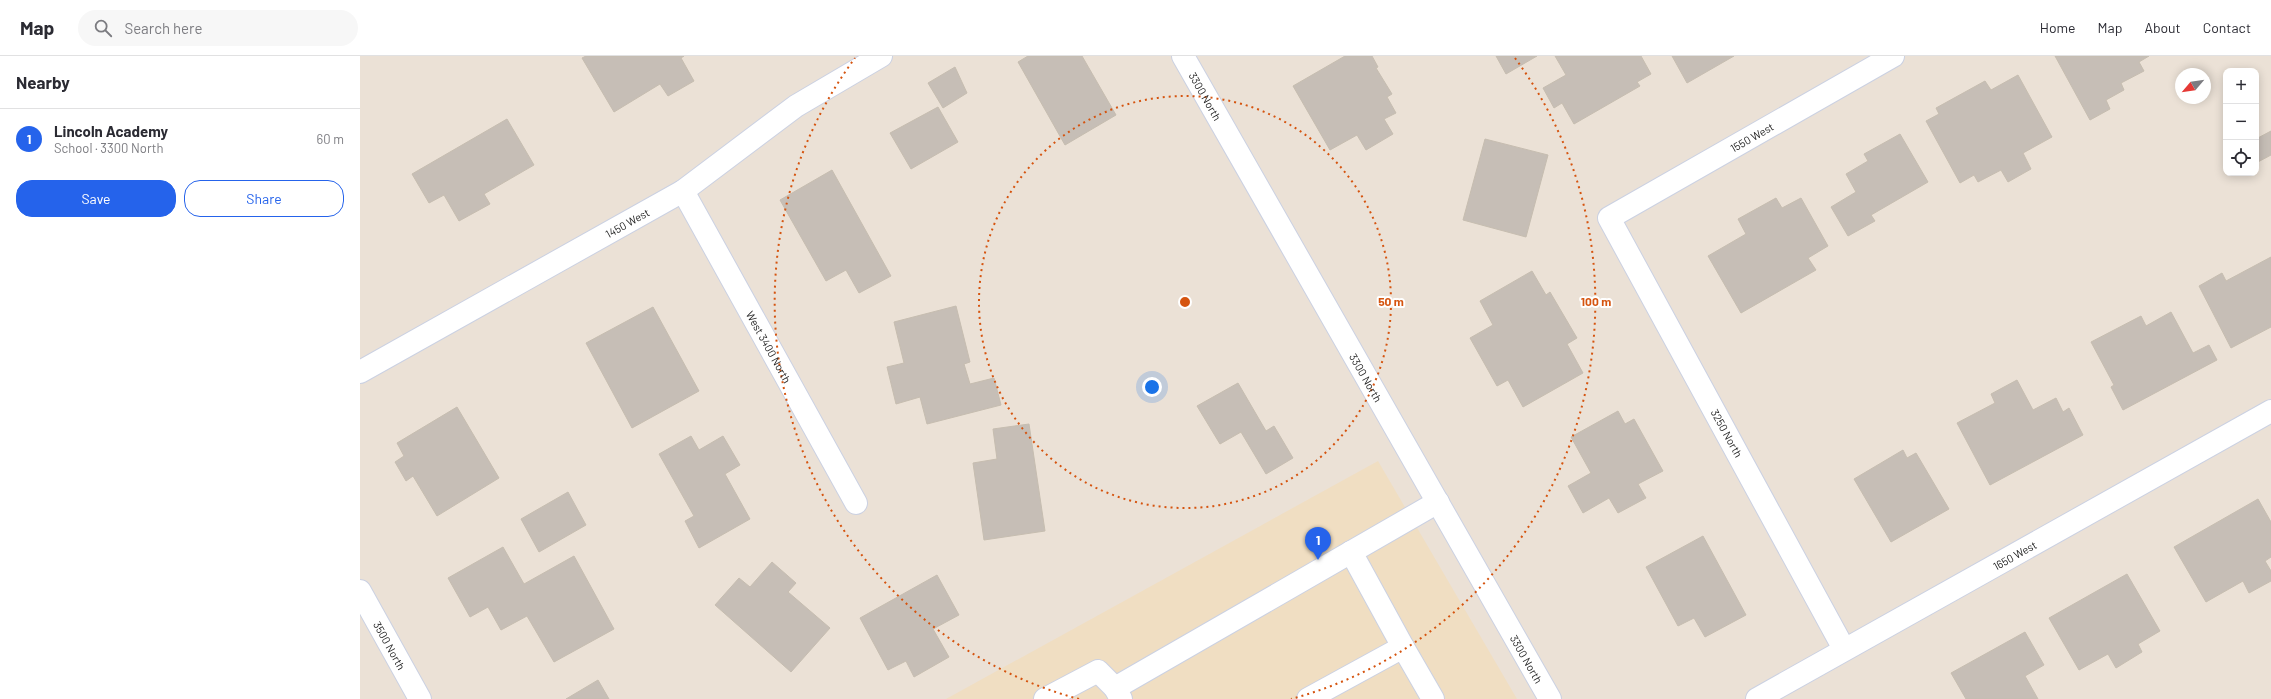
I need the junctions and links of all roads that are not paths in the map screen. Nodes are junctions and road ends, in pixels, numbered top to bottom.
1 (881, 56) edge
2 (1183, 56) edge
3 (1893, 56) edge
4 (683, 191) junction
5 (1609, 218) joint
6 (360, 372) edge
7 (2271, 411) edge
8 (1438, 502) junction
9 (856, 503) dead end
10 (1351, 552) junction
11 (360, 591) edge
12 (1403, 647) junction
13 (1844, 649) junction
14 (1118, 693) edge
15 (1333, 693) edge
16 (420, 699) edge
17 (1045, 699) edge
18 (1308, 699) edge
19 (1433, 699) edge
20 (1550, 699) edge
21 (1757, 699) edge

1 - 4 street, 1450 West
2 - 8 street, 3300 North
3 - 5 street, 1550 West
4 - 6 street, 1450 West
4 - 9 street, West 3400 North
5 - 13 street, 3250 North
7 - 13 street, 1650 West
8 - 10 street
8 - 20 street, 3300 North
10 - 12 street
10 - 14 street
11 - 16 street, 3500 North
12 - 15 street
12 - 19 street
13 - 21 street, 1650 West
14 - 17 street
15 - 18 street

